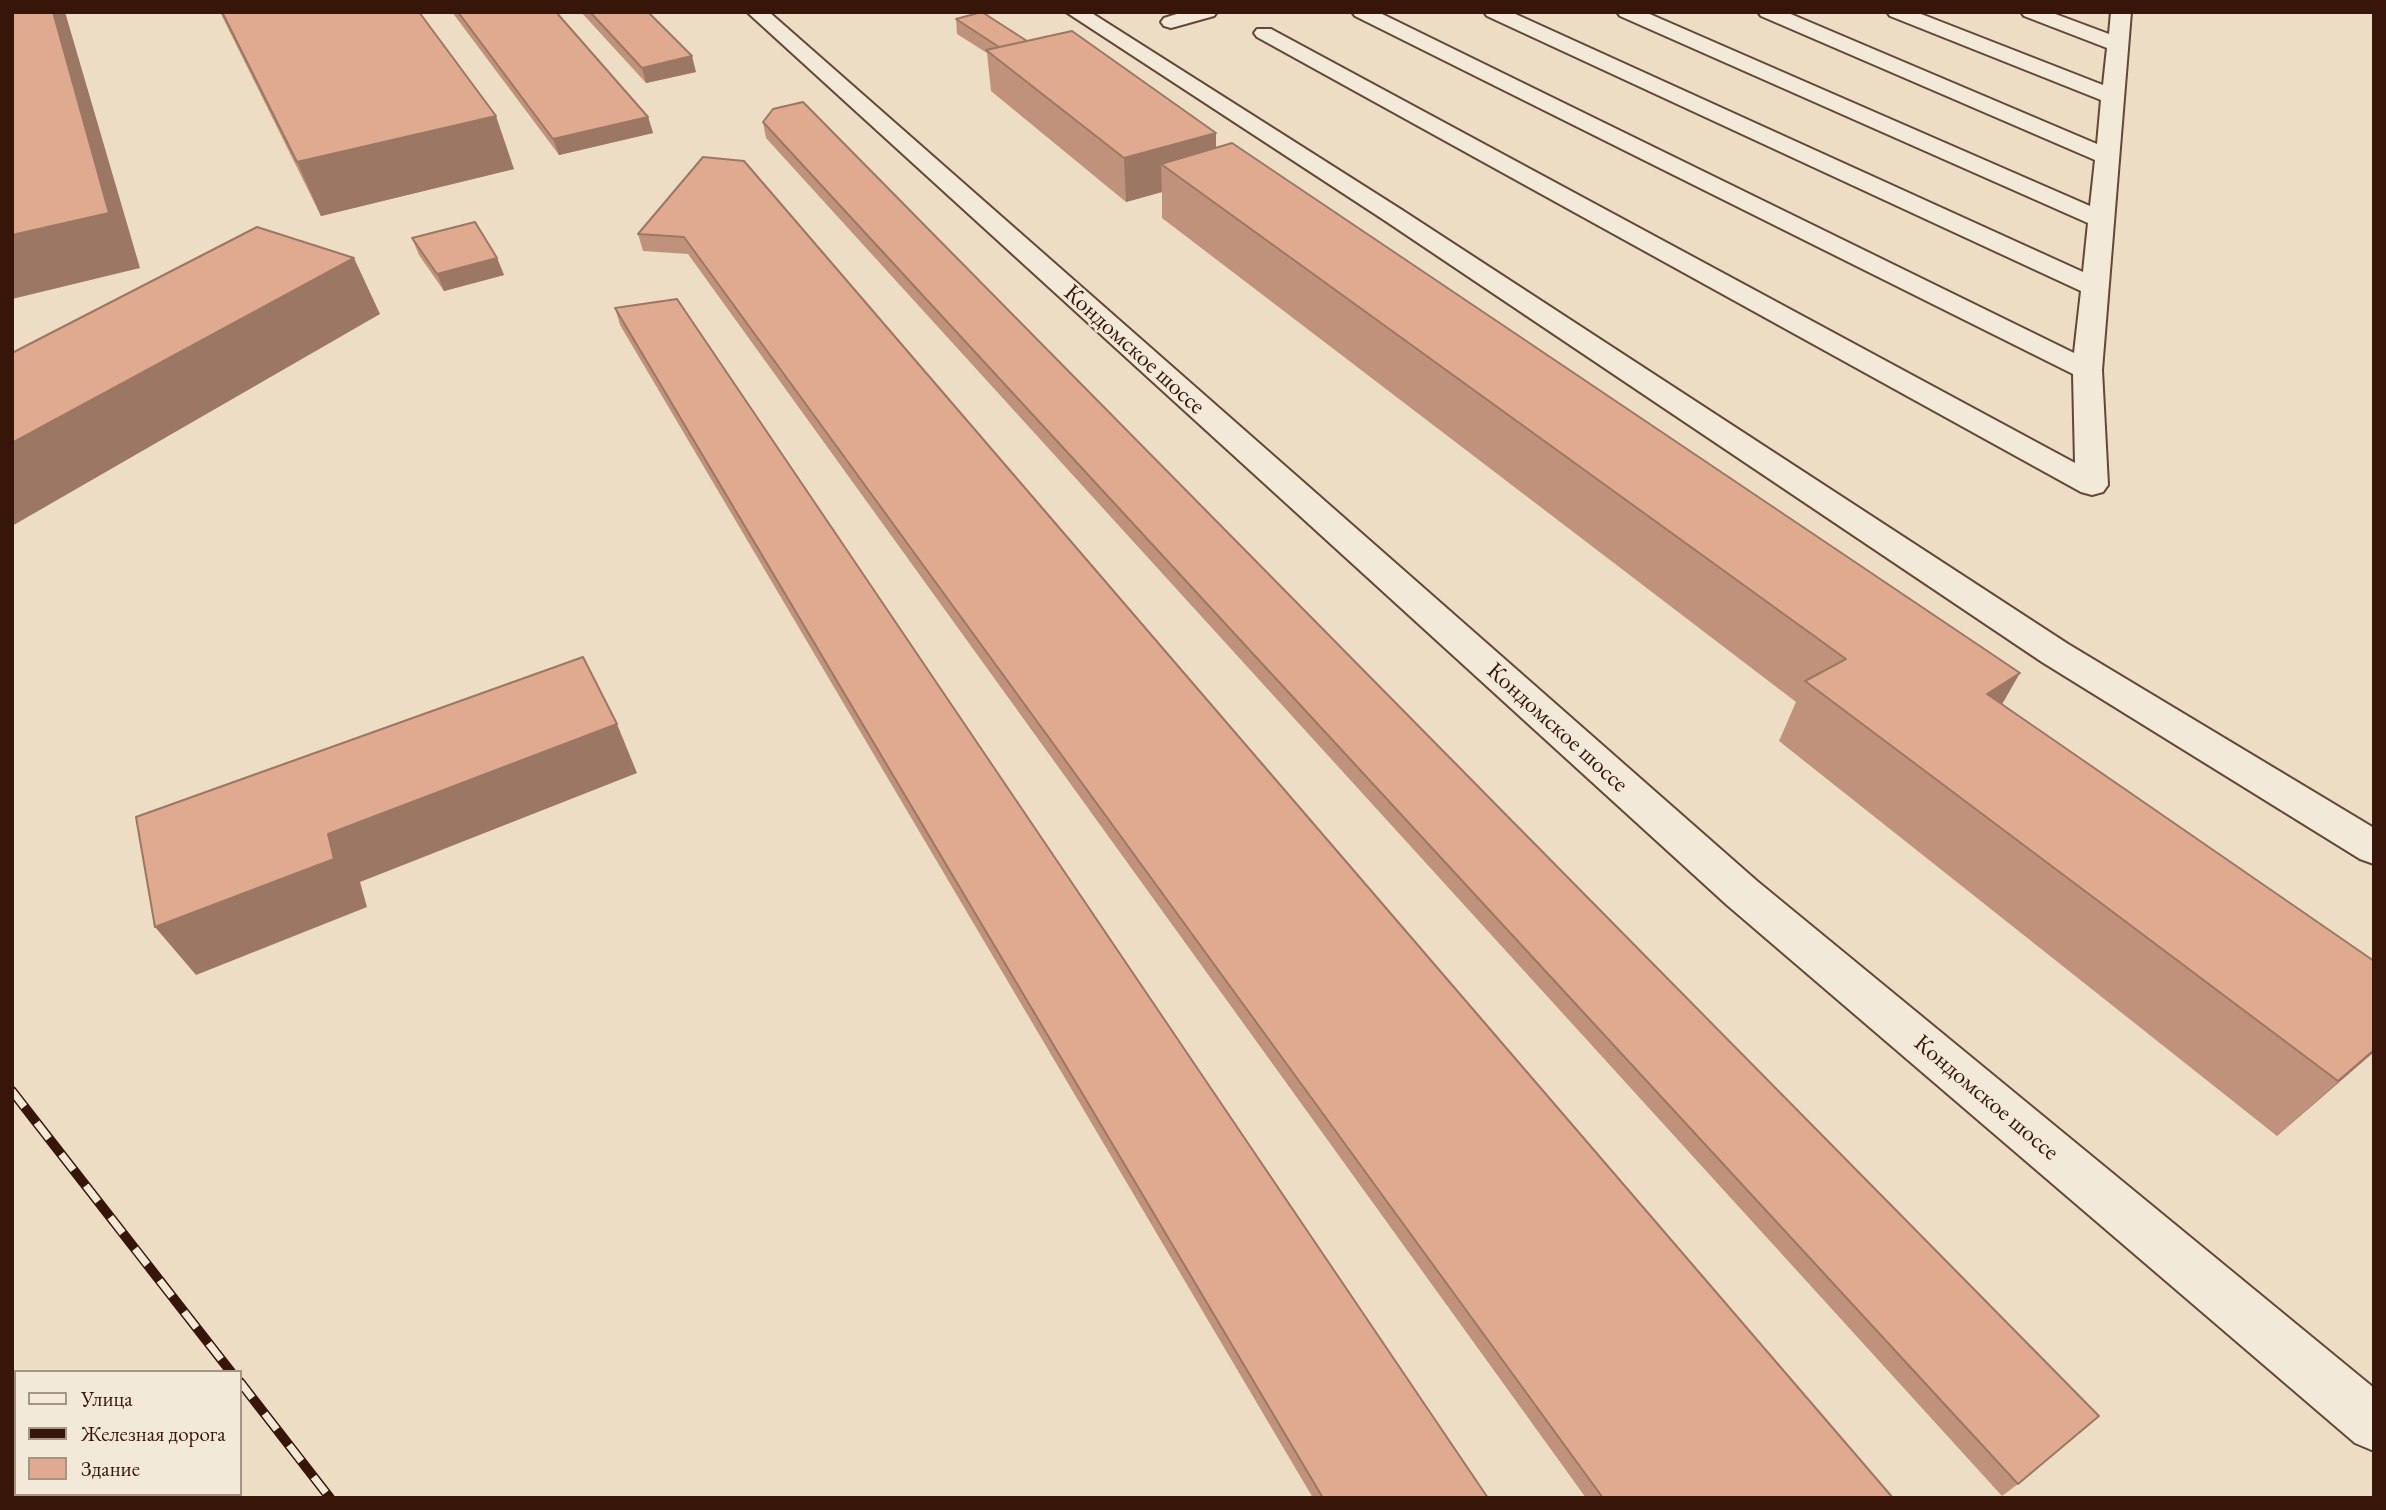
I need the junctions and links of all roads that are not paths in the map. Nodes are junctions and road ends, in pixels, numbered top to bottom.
1 (757, 12) edge
2 (1076, 12) edge
3 (1207, 12) edge
4 (1362, 12) edge
5 (1494, 12) edge
6 (1627, 12) edge
7 (1768, 12) edge
8 (1897, 12) edge
9 (2031, 12) edge
10 (2122, 12) edge
11 (1171, 22) dead end
12 (1264, 33) dead end
13 (2119, 45) junction
14 (2113, 97) junction
15 (2108, 157) junction
16 (2102, 220) junction
17 (2094, 287) junction
18 (2087, 370) junction
19 (2374, 848) edge
20 (2374, 1424) edge

1 - 20 street, Кондомское шоссе
2 - 19 street
3 - 11 street
4 - 18 street
5 - 17 street
6 - 16 street
7 - 15 street
8 - 14 street
9 - 13 street
10 - 13 street
12 - 18 street
13 - 14 street
14 - 15 street
15 - 16 street
16 - 17 street
17 - 18 street

